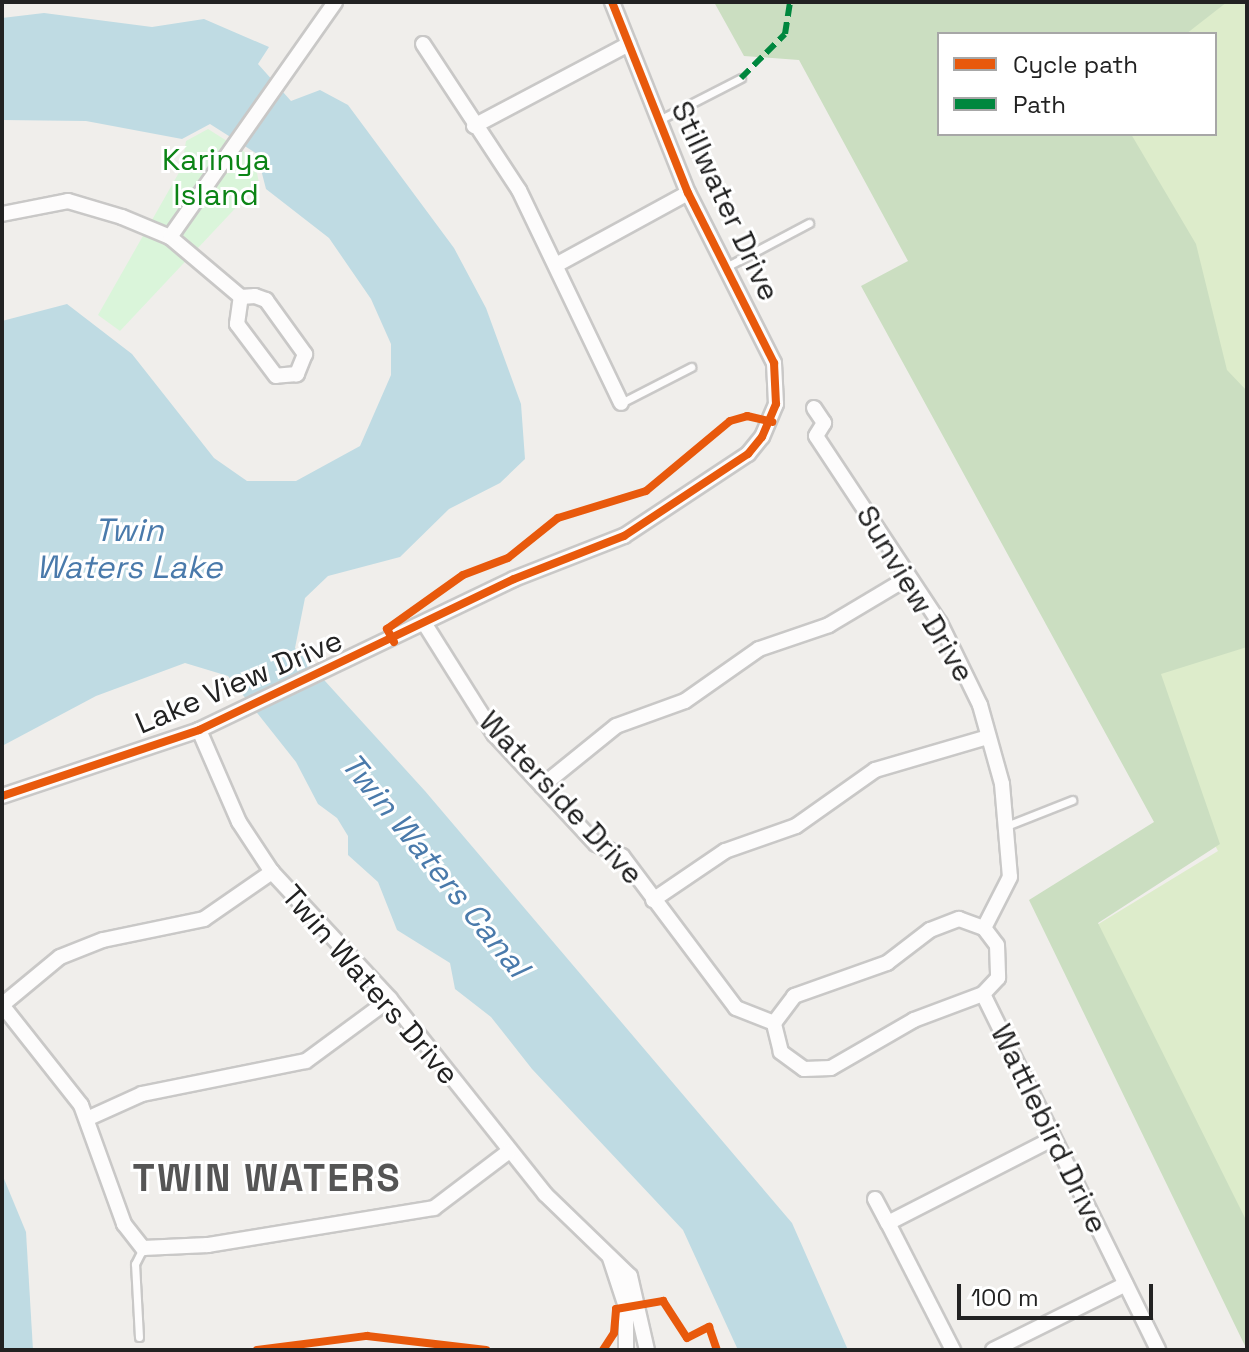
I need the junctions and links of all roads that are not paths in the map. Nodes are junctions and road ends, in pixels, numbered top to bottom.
1 (335, 2) edge
2 (612, 2) edge
3 (423, 44) dead end
4 (629, 44) junction
5 (741, 78) dead end
6 (659, 120) junction
7 (474, 126) junction
8 (688, 193) junction
9 (2, 214) edge
10 (809, 223) dead end
11 (170, 237) junction
12 (556, 265) junction
13 (726, 267) junction
14 (241, 297) junction
15 (691, 367) dead end
16 (621, 403) joint
17 (814, 408) dead end
18 (772, 422) joint
19 (906, 579) junction
20 (426, 626) junction
21 (199, 730) junction
22 (988, 737) junction
23 (542, 786) junction
24 (2, 796) edge
25 (1072, 800) dead end
26 (1009, 825) junction
27 (272, 872) junction
28 (653, 900) junction
29 (984, 928) junction
30 (983, 994) junction
31 (390, 999) junction
32 (2, 1005) edge
33 (774, 1023) junction
34 (89, 1118) junction
35 (1054, 1138) junction
36 (508, 1152) junction
37 (875, 1199) dead end
38 (888, 1223) junction
39 (143, 1248) junction
40 (607, 1251) junction
41 (1126, 1284) junction
42 (139, 1337) dead end
43 (626, 1350) edge
44 (647, 1350) edge
45 (953, 1350) edge
46 (993, 1350) edge
47 (1158, 1350) edge

1 - 11 street
2 - 4 street, Stillwater Drive
3 - 7 street
4 - 6 street, Stillwater Drive
4 - 7 street
5 - 6 lane
6 - 8 street, Stillwater Drive
7 - 12 street
8 - 12 street
8 - 13 street, Stillwater Drive
9 - 11 street
10 - 13 lane
11 - 14 street
12 - 16 street
13 - 18 street, Stillwater Drive
14 - 14 street
15 - 16 lane
17 - 19 street, Sunview Drive
18 - 20 street, Lake View Drive
19 - 22 street, Sunview Drive
19 - 23 street
20 - 21 street, Lake View Drive
20 - 23 street, Waterside Drive
21 - 24 street, Lake View Drive
21 - 27 street, Twin Waters Drive
22 - 26 street, Sunview Drive
22 - 28 street
23 - 28 street, Waterside Drive
25 - 26 lane
26 - 29 street, Sunview Drive
27 - 31 street, Twin Waters Drive
27 - 32 street
28 - 33 street, Waterside Drive
29 - 30 street
29 - 33 street
30 - 33 street
30 - 35 street, Wattlebird Drive
31 - 34 street
31 - 36 street, Twin Waters Drive
32 - 34 street
34 - 39 street
35 - 38 street
35 - 41 street, Wattlebird Drive
36 - 39 street
36 - 40 street, Twin Waters Drive
37 - 38 street
38 - 45 street
39 - 42 lane
40 - 43 street, Twin Waters Drive
40 - 44 street, Twin Waters Drive
41 - 46 street
41 - 47 street, Wattlebird Drive

